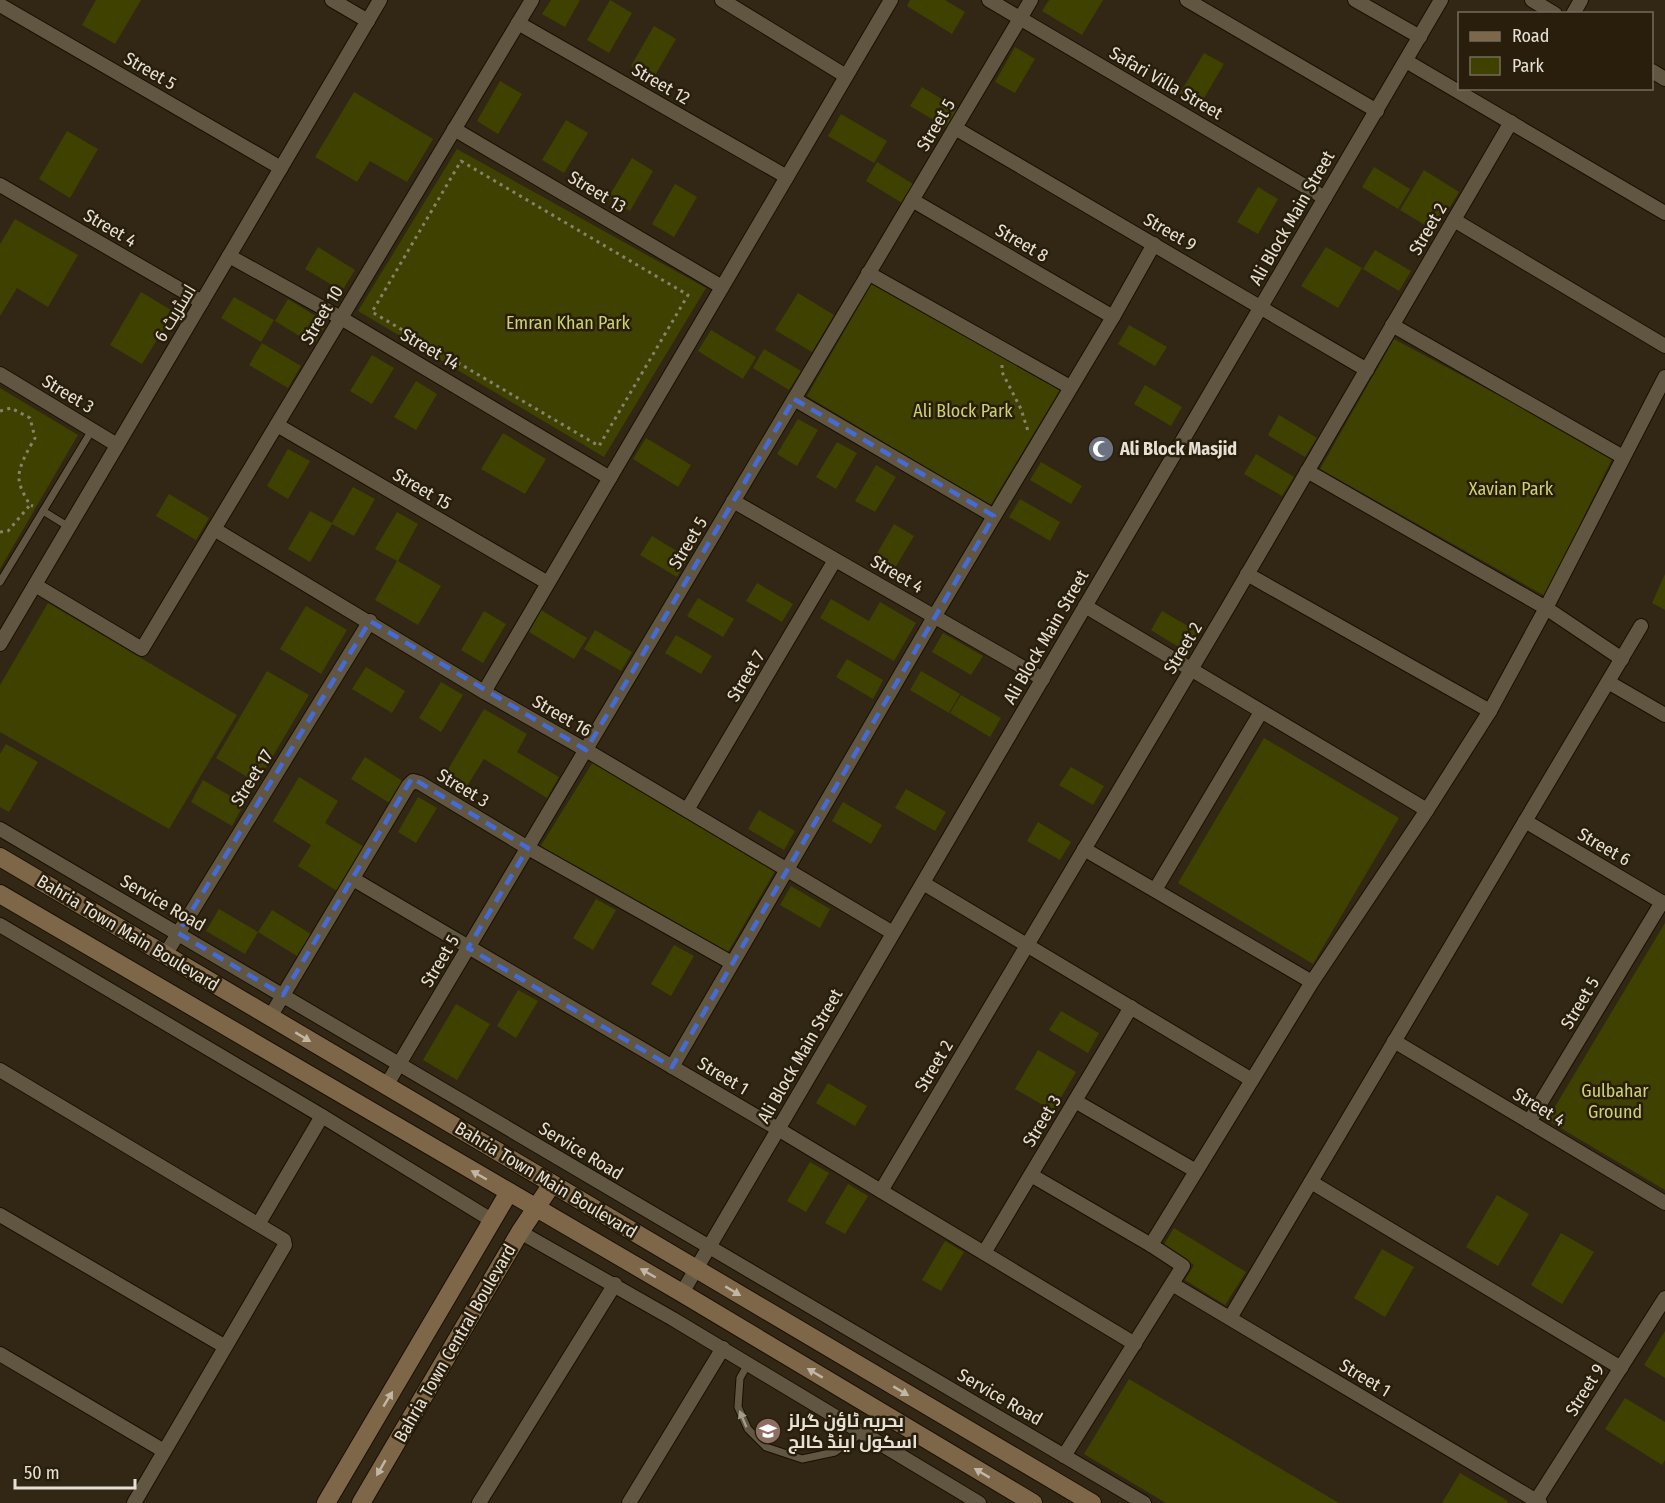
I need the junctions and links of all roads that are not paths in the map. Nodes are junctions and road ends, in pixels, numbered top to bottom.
1 (332, 0) edge
2 (381, 0) edge
3 (532, 0) edge
4 (722, 0) edge
5 (891, 0) edge
6 (989, 0) edge
7 (1031, 0) edge
8 (1187, 0) edge
9 (1355, 0) edge
10 (1442, 0) edge
11 (1532, 0) edge
12 (0, 5) edge
13 (1552, 12) edge
14 (1020, 18) junction
15 (368, 21) junction
16 (518, 23) junction
17 (1420, 37) junction
18 (1406, 61) junction
19 (846, 76) junction
20 (1377, 111) junction
21 (1511, 122) junction
22 (955, 128) junction
23 (454, 129) junction
24 (281, 168) junction
25 (787, 177) junction
26 (0, 185) edge
27 (1325, 198) junction
28 (912, 200) junction
29 (1665, 213) edge
30 (1454, 220) junction
31 (1154, 243) junction
32 (229, 256) junction
33 (868, 273) junction
34 (722, 287) junction
35 (202, 302) junction
36 (1261, 306) junction
37 (1113, 317) junction
38 (341, 318) junction
39 (1392, 325) junction
40 (1665, 346) edge
41 (1366, 370) junction
42 (0, 374) edge
43 (1665, 377) edge
44 (1070, 387) junction
45 (794, 399) junction
46 (277, 425) junction
47 (92, 430) junction
48 (117, 445) junction
49 (1623, 457) junction
50 (1307, 471) junction
51 (610, 478) junction
52 (733, 501) junction
53 (43, 511) junction
54 (994, 516) junction
55 (69, 527) junction
56 (214, 529) junction
57 (835, 560) junction
58 (1247, 574) junction
59 (0, 582) edge
60 (548, 583) junction
61 (35, 585) junction
62 (1085, 606) junction
63 (1546, 608) junction
64 (934, 617) junction
65 (6, 619) edge
66 (370, 621) junction
67 (1641, 626) dead end
68 (0, 644) edge
69 (1622, 659) junction
70 (1191, 670) junction
71 (1043, 679) junction
72 (1608, 682) junction
73 (484, 692) junction
74 (1490, 711) junction
75 (1261, 712) junction
76 (1665, 715) edge
77 (586, 750) junction
78 (687, 810) junction
79 (1427, 810) junction
80 (1525, 821) junction
81 (0, 829) edge
82 (528, 848) junction
83 (1084, 849) junction
84 (0, 857) edge
85 (787, 870) junction
86 (353, 879) junction
87 (923, 883) junction
88 (1155, 890) junction
89 (0, 894) edge
90 (1664, 903) edge
91 (0, 925) edge
92 (178, 933) junction
93 (893, 933) junction
94 (1027, 945) junction
95 (468, 948) junction
96 (165, 955) junction
97 (732, 963) junction
98 (1312, 982) junction
99 (283, 995) junction
100 (1131, 1007) junction
101 (270, 1017) junction
102 (1394, 1041) junction
103 (399, 1064) junction
104 (672, 1067) junction
105 (0, 1070) edge
106 (1252, 1080) junction
107 (386, 1086) junction
108 (1075, 1101) junction
109 (322, 1116) junction
110 (1529, 1122) junction
111 (778, 1129) junction
112 (1196, 1171) junction
113 (1030, 1175) junction
114 (1311, 1182) junction
115 (552, 1184) junction
116 (881, 1191) junction
117 (509, 1192) junction
118 (576, 1198) junction
119 (1665, 1203) edge
120 (536, 1208) junction
121 (0, 1215) edge
122 (493, 1221) junction
123 (259, 1223) junction
124 (520, 1232) junction
125 (1151, 1245) junction
126 (708, 1247) junction
127 (984, 1253) junction
128 (696, 1269) junction
129 (615, 1284) junction
130 (1172, 1284) junction
131 (682, 1293) junction
132 (447, 1298) junction
133 (1665, 1298) edge
134 (1230, 1318) junction
135 (1135, 1344) junction
136 (224, 1346) junction
137 (723, 1348) junction
138 (0, 1354) edge
139 (748, 1364) junction
140 (1621, 1368) junction
141 (862, 1432) junction
142 (164, 1451) junction
143 (1070, 1460) junction
144 (1062, 1485) junction
145 (1538, 1502) edge
146 (134, 1503) edge
147 (326, 1503) edge
148 (361, 1503) edge
149 (479, 1503) edge
150 (629, 1503) edge
151 (979, 1503) edge
152 (1033, 1503) edge
153 (1092, 1503) edge
154 (1144, 1503) edge

1 - 15 street
2 - 15 street, اسٹریٹ 6
3 - 16 street, Street 10
4 - 19 street
5 - 19 street
6 - 14 street, Safari Villa Street
7 - 14 street, Street 5
8 - 20 street
9 - 17 street
10 - 17 street, Ali Block Main Street
11 - 13 street
12 - 24 street, Street 5
14 - 22 street, Street 5
14 - 27 street, Safari Villa Street
15 - 24 street, اسٹریٹ 6
16 - 23 street, Street 10
16 - 25 street, Street 12
17 - 18 street, Ali Block Main Street
18 - 20 street, Ali Block Main Street
18 - 21 street
19 - 25 street
20 - 27 street, Ali Block Main Street
21 - 29 street
21 - 30 street, Street 2
22 - 28 street, Street 5
22 - 31 street, Street 9
23 - 34 street, Street 13
23 - 38 street, Street 10
24 - 32 street, اسٹریٹ 6
25 - 34 street
26 - 35 street, Street 4
27 - 36 street, Ali Block Main Street
28 - 33 street, Street 5
28 - 37 street, Street 8
30 - 39 street, Street 2
30 - 40 street
31 - 36 street, Street 9
31 - 37 street
32 - 35 street, اسٹریٹ 6
32 - 38 street, Street 14
33 - 44 street
33 - 45 street, Street 5
34 - 51 street
35 - 48 street, اسٹریٹ 6
36 - 41 street, Street 9
36 - 62 street, Ali Block Main Street
37 - 44 street
38 - 46 street, Street 10
38 - 51 street, Street 14
39 - 41 street, Street 2
39 - 49 street
41 - 50 street, Street 2
42 - 47 street, Street 3
43 - 49 street
44 - 54 street
45 - 52 street, Street 5
45 - 54 street
46 - 56 street, Street 10
46 - 60 street, Street 15
47 - 48 street, Street 3
47 - 53 lane
48 - 55 street, اسٹریٹ 6
49 - 63 street
50 - 58 street, Street 2
50 - 63 street
51 - 60 street
52 - 57 street, Street 4
52 - 77 street, Street 5
53 - 55 lane
53 - 59 lane
54 - 64 street
55 - 61 street, اسٹریٹ 6
56 - 61 street, Street 10
56 - 66 street, Street 16
57 - 64 street, Street 4
57 - 78 street, Street 7
58 - 70 street, Street 2
58 - 74 street
60 - 73 street
61 - 65 street, اسٹریٹ 6
62 - 70 street
62 - 71 street, Ali Block Main Street
63 - 69 street
63 - 74 street
64 - 71 street, Street 4
64 - 85 street
65 - 68 street, اسٹریٹ 6
66 - 73 street, Street 16
66 - 92 street, Street 17
67 - 69 street
69 - 72 street
70 - 75 street
70 - 83 street, Street 2
71 - 87 street, Ali Block Main Street
72 - 76 street
72 - 80 street
73 - 77 street, Street 16
74 - 79 street
75 - 79 street
75 - 88 street
77 - 78 street, Street 16
77 - 82 street, Street 5
78 - 85 street, Street 16
79 - 98 street
80 - 90 street, Street 6
80 - 102 street
81 - 92 street, Service Road
82 - 86 street, Street 3
82 - 95 street, Street 5
82 - 97 street, Street 3
83 - 88 street
83 - 94 street, Street 2
84 - 96 main road, Bahria Town Main Boulevard
85 - 93 street, Street 16
85 - 97 street
86 - 95 street, Street 1
86 - 99 street, Street 3
87 - 93 street, Ali Block Main Street
87 - 94 street
88 - 98 street
117 -> 89 main road, Bahria Town Main Boulevard
90 - 110 street, Street 5
91 - 109 street
92 - 96 street, Street 17
92 - 99 street, Service Road
93 - 111 street, Ali Block Main Street
94 - 100 street
94 - 116 street, Street 2
95 - 103 street, Street 5
95 - 104 street, Street 1
96 - 101 main road, Bahria Town Main Boulevard
97 - 104 street
98 - 106 street
99 - 101 street, Street 3
99 - 103 street, Service Road
100 - 106 street
100 - 108 street, Street 3
101 -> 107 main road, Bahria Town Main Boulevard
102 - 110 street, Street 4
102 - 114 street
103 - 107 street, Street 5
103 - 126 street, Service Road
104 - 111 street, Street 1
105 - 123 street
106 - 112 street
107 - 115 main road, Bahria Town Main Boulevard
108 - 112 street
108 - 113 street, Street 3
109 - 122 street
109 - 123 street
110 - 119 street, Street 4
111 - 116 street, Street 1
111 - 126 street, Ali Block Main Street
112 - 125 street
113 - 125 street
113 - 127 street, Street 3
114 - 134 street
114 - 140 street
115 - 118 main road, Bahria Town Main Boulevard
115 - 120 main road, Bahria Town Central Boulevard
116 - 127 street, Street 1
117 - 120 main road, Bahria Town Main Boulevard
117 - 122 main road, Bahria Town Central Boulevard
118 - 120 main road
118 - 128 main road, Bahria Town Main Boulevard
120 - 124 main road, Bahria Town Central Boulevard
131 -> 120 main road, Bahria Town Main Boulevard
120 - 132 main road
121 - 136 street
122 - 132 main road, Bahria Town Central Boulevard
123 - 136 street
124 - 129 street
124 -> 148 main road, Bahria Town Central Boulevard
125 - 130 street
126 - 128 street, Ali Block Main Street
126 - 143 street, Service Road
127 - 135 street, Street 1
128 - 131 street, Ali Block Main Street
128 -> 144 main road, Bahria Town Main Boulevard
129 - 137 street
129 - 149 street
130 - 134 street, Street 1
130 - 135 street
152 -> 131 main road, Bahria Town Main Boulevard
147 -> 132 main road, Bahria Town Central Boulevard
133 - 140 street, Street 9
134 - 145 street, Street 1
135 - 143 street
136 - 142 street
137 - 139 street
137 - 150 street
138 - 142 street
139 - 141 street
141 -> 139 lane
140 - 145 street, Street 9
141 - 151 street
142 - 146 street
143 - 144 street
143 - 154 street, Service Road
144 - 153 main road, Bahria Town Main Boulevard

